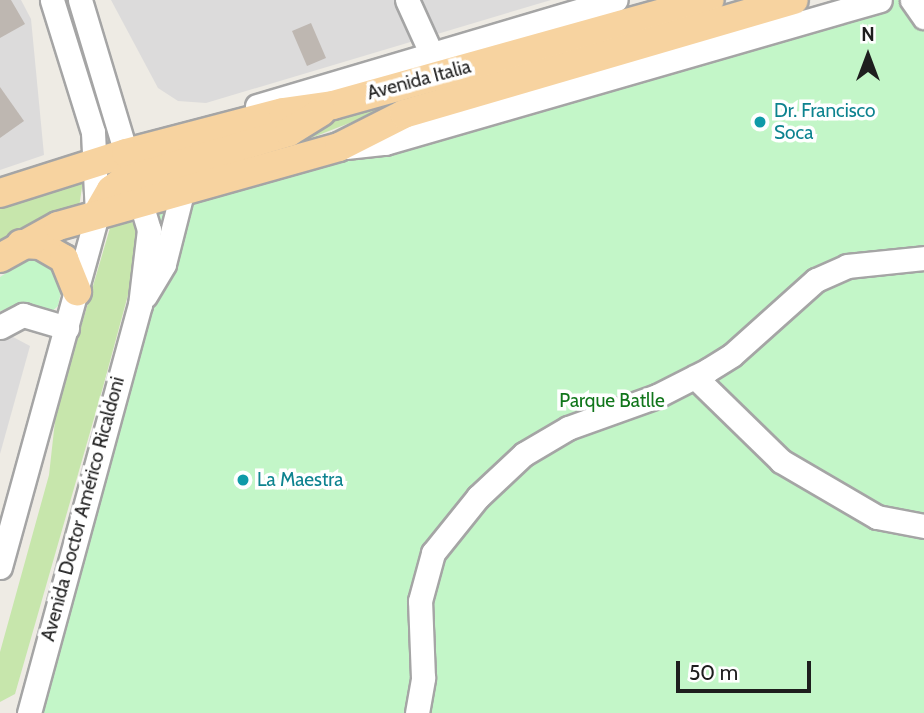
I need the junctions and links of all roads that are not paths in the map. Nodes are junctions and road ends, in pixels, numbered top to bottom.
1 (52, 0) edge
2 (80, 0) edge
3 (407, 0) edge
4 (616, 0) edge
5 (710, 0) edge
6 (794, 0) edge
7 (880, 0) edge
8 (912, 0) edge
9 (924, 17) edge
10 (430, 53) junction
11 (340, 147) junction
12 (97, 162) junction
13 (134, 178) junction
14 (0, 193) edge
15 (182, 193) junction
16 (97, 214) junction
17 (11, 251) edge
18 (924, 258) edge
19 (77, 292) junction
20 (140, 305) junction
21 (0, 327) edge
22 (67, 328) junction
23 (695, 377) junction
24 (924, 526) edge
25 (0, 567) edge
26 (28, 713) edge
27 (416, 713) edge

1 - 12 street
2 - 13 street, Avenida Doctor Américo Ricaldoni
3 - 10 street
4 - 10 street, Avenida Italia
5 - 13 main road, Avenida Italia
6 - 11 main road, Avenida Italia
7 - 11 street, Avenida Italia
8 - 9 street
10 - 13 street, Avenida Italia
11 - 15 main road, Avenida Italia
12 - 13 main road, Avenida Italia
12 - 14 main road, Avenida Italia
12 - 16 street
13 - 15 main road, Avenida Italia
13 - 16 main road
13 - 20 street, Avenida Doctor Américo Ricaldoni
15 - 20 street, Avenida Doctor Américo Ricaldoni
16 - 17 main road
16 - 19 street
17 - 19 main road
18 - 23 street
19 - 22 street
20 - 26 street, Avenida Doctor Américo Ricaldoni
21 - 22 street
22 - 25 street
23 - 24 street
23 - 27 street

